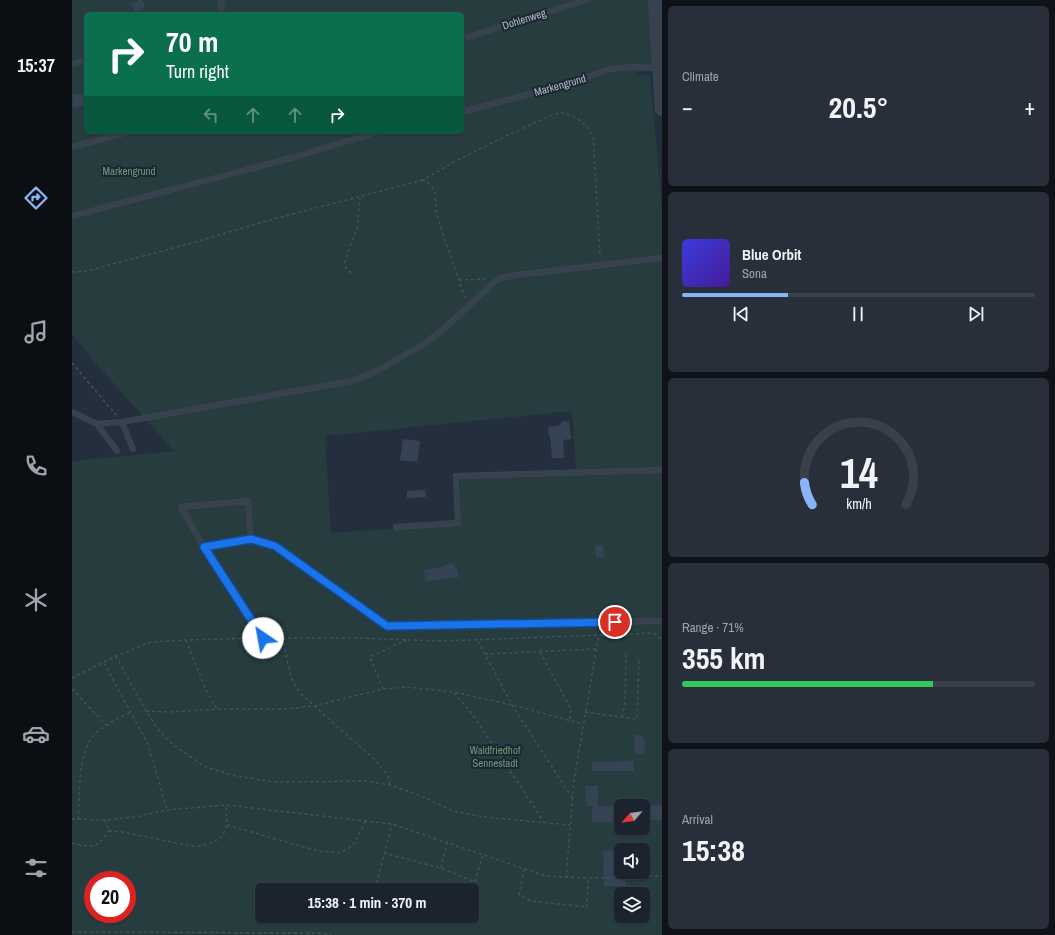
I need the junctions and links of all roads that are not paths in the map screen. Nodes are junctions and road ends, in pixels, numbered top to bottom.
1 (222, 0) edge
2 (586, 0) edge
3 (655, 0) edge
4 (222, 12) edge
5 (464, 38) edge
6 (84, 61) edge
7 (72, 64) edge
8 (660, 68) junction
9 (662, 109) edge
10 (464, 111) edge
11 (121, 134) edge
12 (371, 134) edge
13 (72, 148) edge
14 (72, 216) edge
15 (662, 258) edge
16 (72, 412) edge
17 (122, 422) junction
18 (97, 424) junction
19 (133, 449) dead end
20 (116, 451) dead end
21 (662, 470) edge
22 (396, 527) dead end
23 (251, 539) junction
24 (204, 547) junction
25 (662, 621) edge
26 (263, 638) road end

1 - 4 lane
2 - 5 lane, Dohlenweg
3 - 8 street
6 - 7 lane
8 - 9 street
8 - 10 lane, Markengrund
11 - 13 lane
12 - 14 lane
15 - 17 lane
16 - 18 lane
17 - 18 lane
17 - 19 lane
18 - 20 lane
21 - 22 lane
23 - 24 lane
23 - 24 lane
23 - 25 lane
24 - 26 lane

